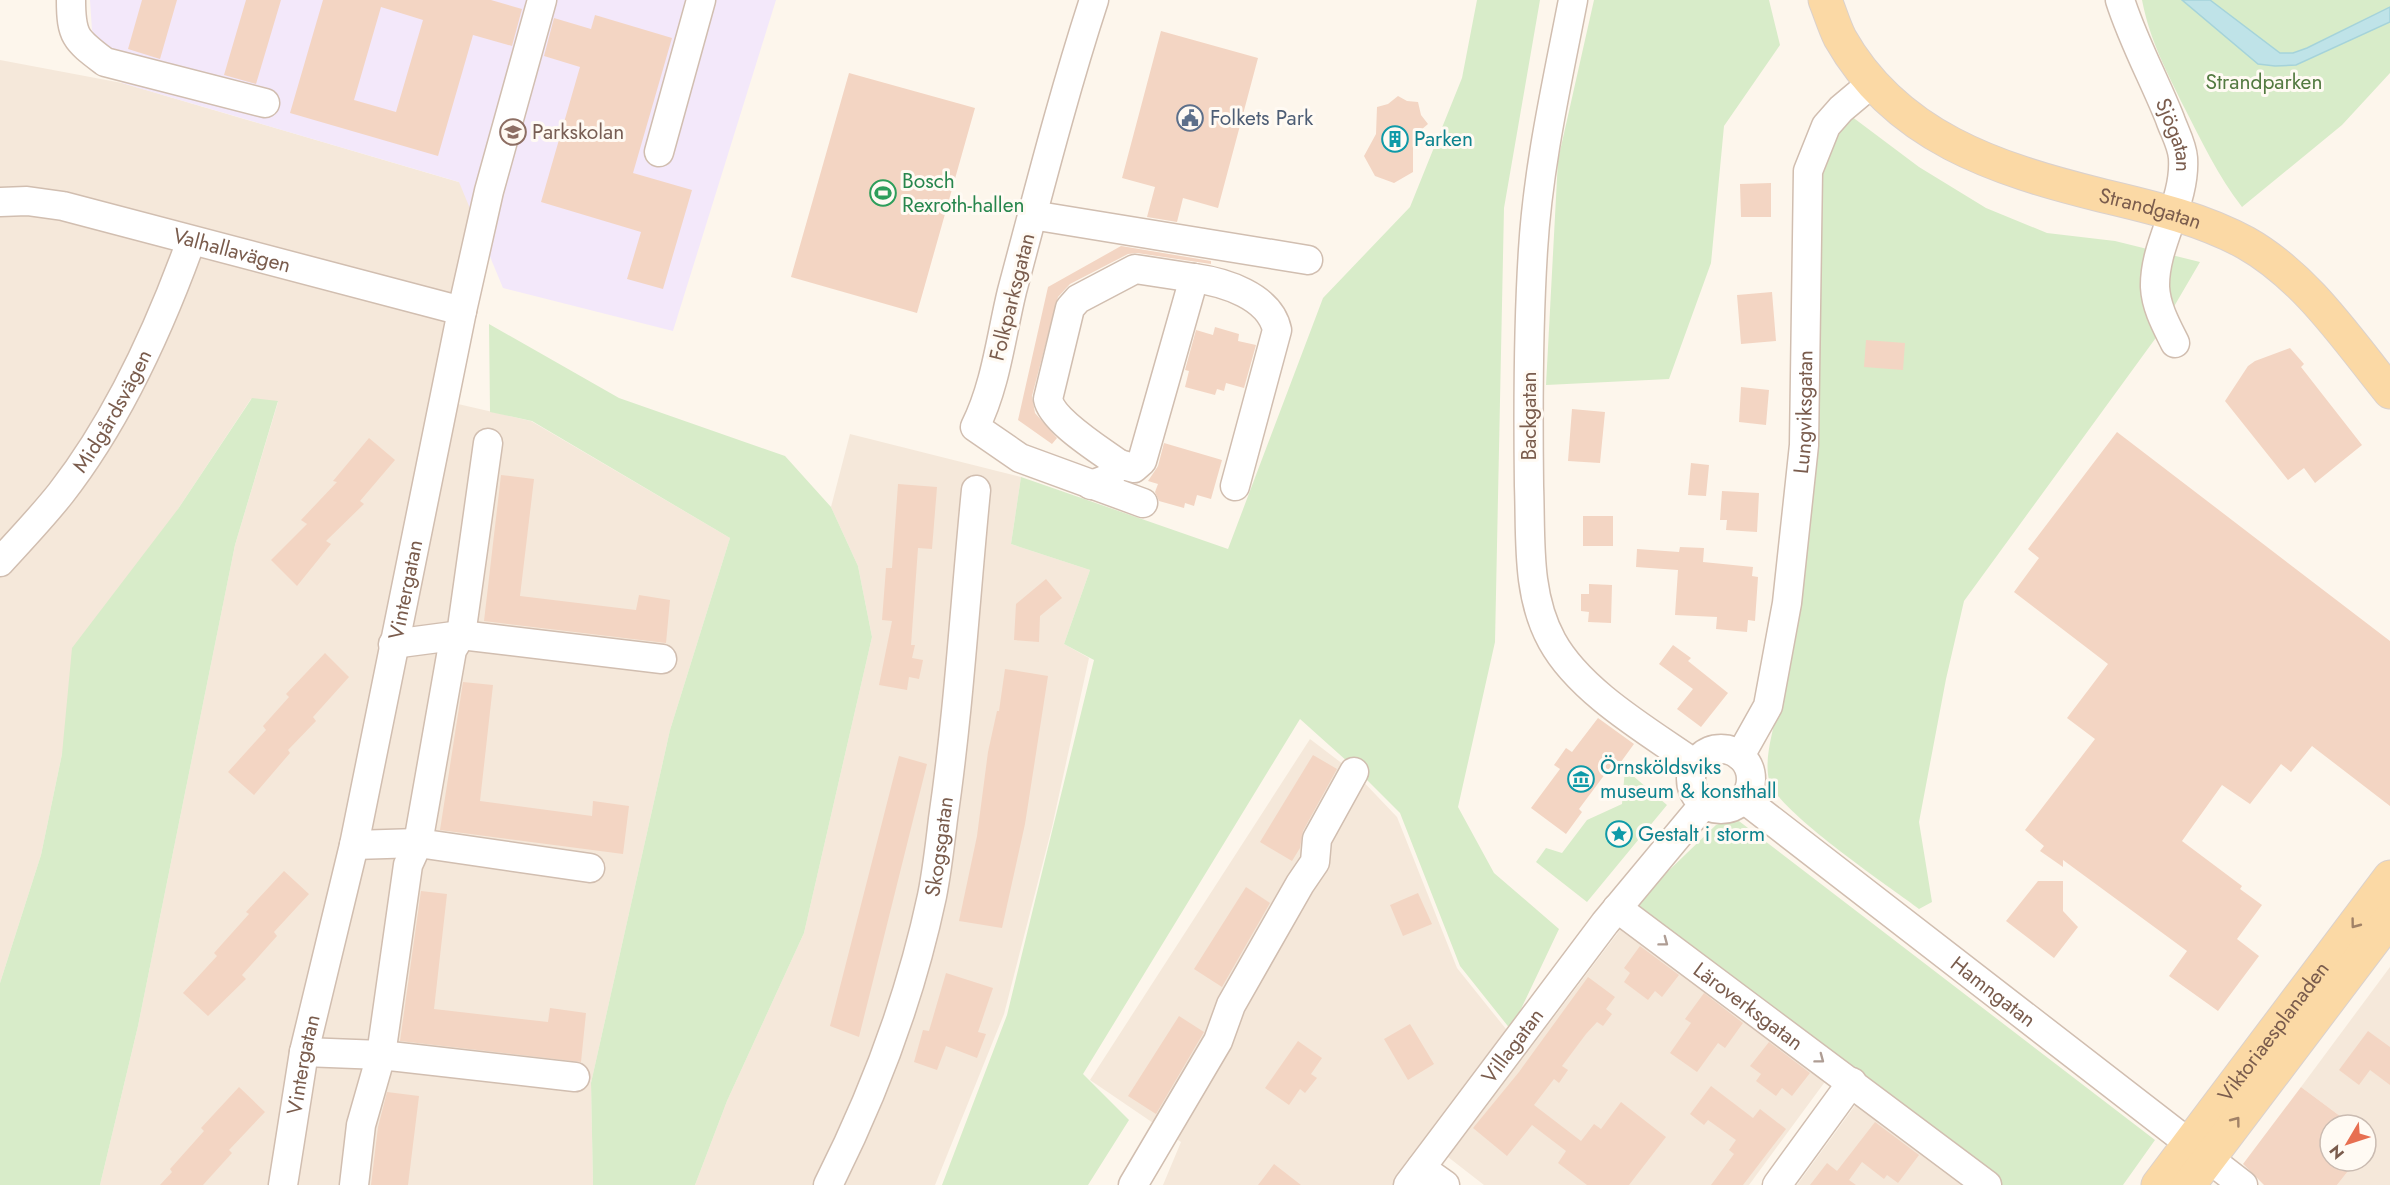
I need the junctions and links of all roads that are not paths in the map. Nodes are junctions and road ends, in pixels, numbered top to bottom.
1 (71, 0) edge
2 (542, 0) edge
3 (701, 0) edge
4 (1094, 0) edge
5 (1573, 0) edge
6 (1825, 0) edge
7 (2120, 0) edge
8 (1872, 83) junction
9 (264, 103) dead end
10 (659, 152) dead end
11 (0, 202) edge
12 (2175, 213) junction
13 (1032, 215) junction
14 (191, 242) junction
15 (1308, 260) dead end
16 (1194, 278) junction
17 (462, 311) junction
18 (2175, 343) dead end
19 (2390, 392) edge
20 (488, 443) dead end
21 (1119, 464) junction
22 (1091, 485) junction
23 (1235, 486) dead end
24 (976, 490) dead end
25 (1143, 503) dead end
26 (0, 562) edge
27 (460, 635) junction
28 (393, 644) junction
29 (662, 658) dead end
30 (1740, 756) junction
31 (1695, 764) junction
32 (1354, 772) dead end
33 (1744, 799) junction
34 (1704, 804) junction
35 (417, 843) junction
36 (354, 845) junction
37 (590, 868) dead end
38 (2388, 883) edge
39 (1617, 908) junction
40 (2390, 919) edge
41 (304, 1052) junction
42 (381, 1055) junction
43 (575, 1077) dead end
44 (1852, 1082) junction
45 (2199, 1149) junction
46 (1414, 1176) edge
47 (1135, 1183) edge
48 (283, 1185) edge
49 (354, 1185) edge
50 (828, 1185) edge
51 (1445, 1185) edge
52 (1777, 1185) edge
53 (1987, 1185) edge
54 (2158, 1185) edge
55 (2189, 1185) edge
56 (2243, 1185) edge

1 - 9 street
2 - 17 street, Vintergatan
3 - 10 street
4 - 13 street, Folkparksgatan
5 - 31 street, Backgatan
6 - 8 main road, Strandgatan
7 - 12 street, Sjögatan
8 - 12 main road, Strandgatan
8 - 30 street, Lungviksgatan
11 - 14 street, Valhallavägen
12 - 18 street, Sjögatan
12 - 19 main road, Strandgatan
13 - 15 street
13 - 22 street, Folkparksgatan
14 - 17 street, Valhallavägen
14 - 26 street, Midgårdsvägen
16 - 21 street
16 - 21 street
16 - 23 street
17 - 28 street, Vintergatan
20 - 27 street
21 - 22 street
22 - 25 street
24 - 50 street, Skogsgatan
27 - 28 street
27 - 29 street
27 - 35 street
28 - 36 street, Vintergatan
30 - 31 street
30 - 33 street
31 - 34 street
32 - 47 street
33 - 34 street
33 - 45 street, Hamngatan
34 - 39 street
35 - 36 street
35 - 37 street
35 - 42 street
36 - 41 street, Vintergatan
38 -> 45 main road, Viktoriaesplanaden
39 -> 44 street, Läroverksgatan
39 - 46 street, Villagatan
45 -> 40 main road, Viktoriaesplanaden
41 - 42 street
41 - 48 street, Vintergatan
42 - 43 street
42 - 49 street
44 - 52 street
44 - 53 street, Läroverksgatan
45 - 54 main road, Viktoriaesplanaden
45 - 55 main road, Viktoriaesplanaden
45 - 56 street, Hamngatan
46 - 51 street

